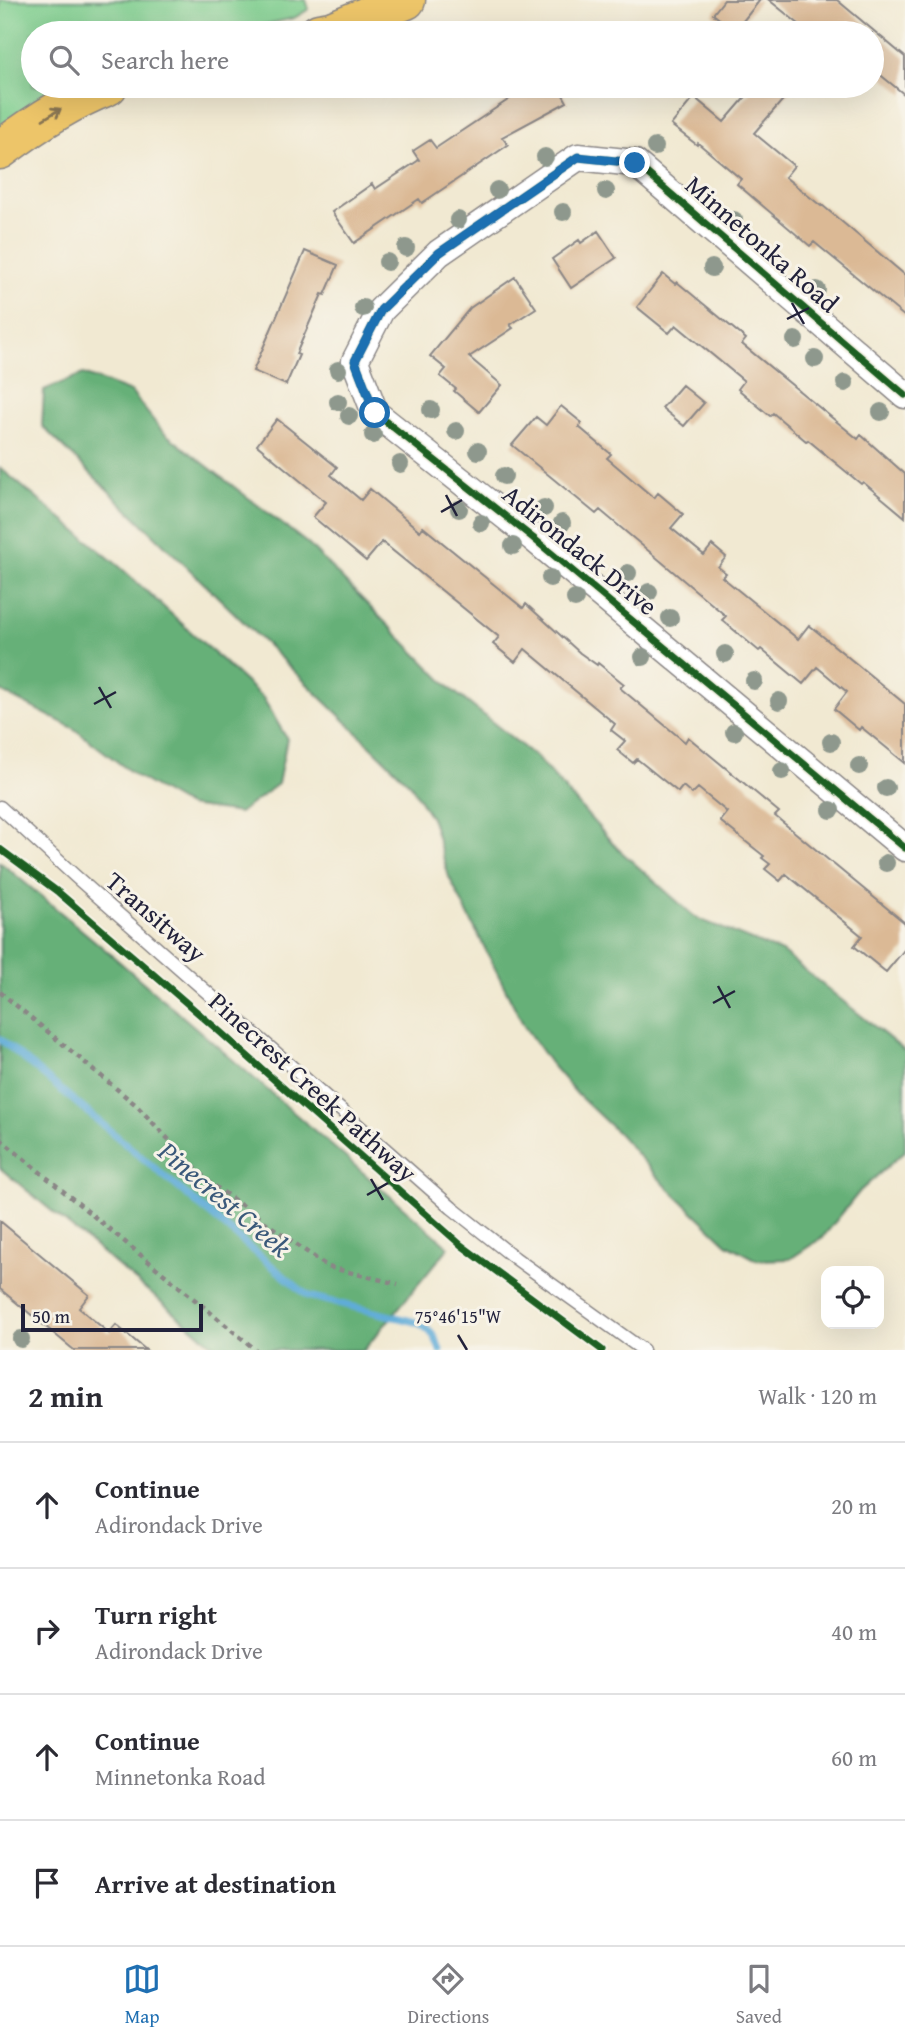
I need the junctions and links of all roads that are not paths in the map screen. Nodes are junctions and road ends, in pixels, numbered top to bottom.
1 (406, 0) edge
2 (354, 21) edge
3 (79, 98) edge
4 (0, 150) edge
5 (439, 253) joint
6 (905, 395) edge
7 (0, 807) edge
8 (905, 848) edge
9 (643, 1350) edge

1 - 2 highway
4 -> 3 highway
5 - 6 street, Minnetonka Road
5 - 8 street, Adirondack Drive
7 - 9 lane, Transitway

